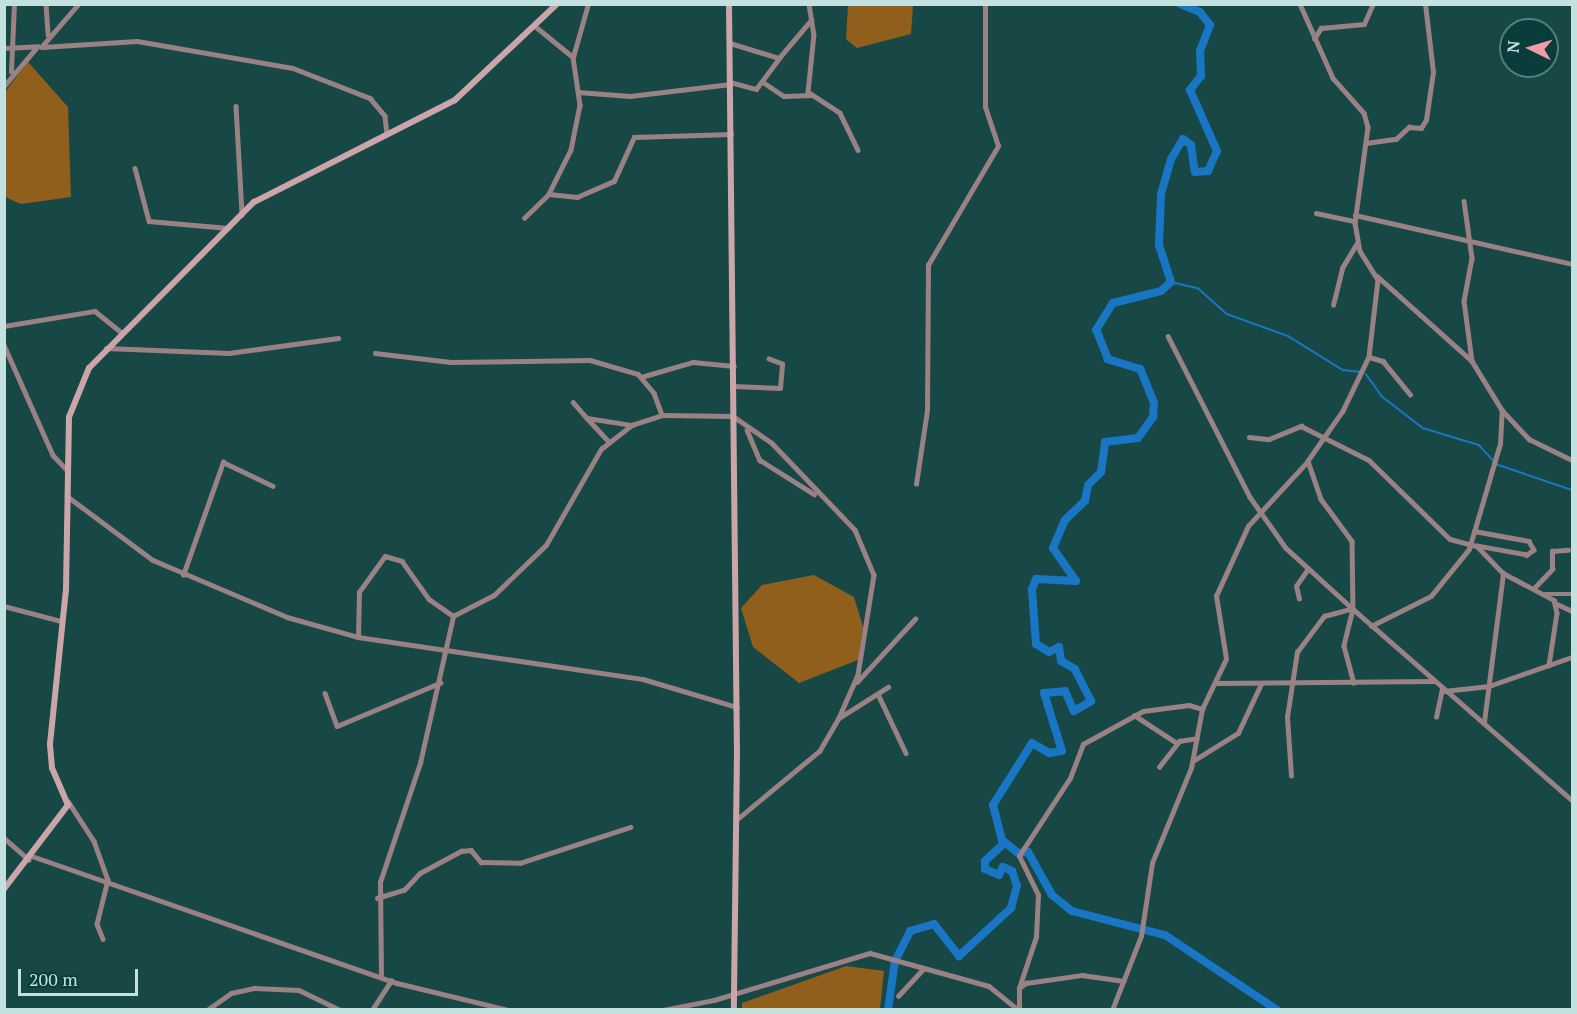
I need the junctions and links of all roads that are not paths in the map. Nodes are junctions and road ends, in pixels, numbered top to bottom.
1 (46, 4) edge
2 (80, 4) edge
3 (557, 4) edge
4 (588, 4) edge
5 (729, 4) edge
6 (809, 4) edge
7 (985, 4) edge
8 (1051, 4) edge
9 (1074, 4) edge
10 (1300, 4) edge
11 (1373, 4) edge
12 (1425, 4) edge
13 (14, 5) edge
14 (4, 8) edge
15 (811, 20) junction
16 (535, 26) junction
17 (48, 35) junction
18 (1314, 39) junction
19 (730, 43) junction
20 (39, 46) junction
21 (13, 47) junction
22 (4, 48) edge
23 (573, 57) junction
24 (779, 58) junction
25 (11, 72) junction
26 (763, 82) junction
27 (730, 83) junction
28 (4, 86) edge
29 (578, 92) junction
30 (812, 95) junction
31 (236, 106) dead end
32 (731, 134) junction
33 (386, 136) junction
34 (1366, 143) junction
35 (858, 150) dead end
36 (135, 168) dead end
37 (549, 194) junction
38 (1464, 201) dead end
39 (1316, 213) dead end
40 (242, 214) junction
41 (524, 218) dead end
42 (1356, 218) junction
43 (228, 228) junction
44 (1469, 239) junction
45 (1357, 243) junction
46 (1572, 264) edge
47 (1376, 273) junction
48 (1333, 305) dead end
49 (4, 326) edge
50 (122, 333) junction
51 (1168, 336) dead end
52 (338, 338) dead end
53 (4, 345) edge
54 (106, 348) junction
55 (375, 353) dead end
56 (1369, 357) junction
57 (769, 359) dead end
58 (1472, 361) junction
59 (734, 366) junction
60 (641, 377) junction
61 (733, 386) junction
62 (1410, 394) dead end
63 (573, 402) dead end
64 (1502, 410) junction
65 (662, 415) junction
66 (733, 416) junction
67 (587, 418) junction
68 (632, 426) junction
69 (745, 428) junction
70 (1323, 435) junction
71 (1249, 437) dead end
72 (609, 442) junction
73 (1572, 460) edge
74 (1308, 461) junction
75 (67, 470) junction
76 (916, 484) dead end
77 (273, 486) dead end
78 (817, 495) junction
79 (67, 496) junction
80 (1260, 512) junction
81 (1474, 531) junction
82 (1471, 544) junction
83 (1477, 546) junction
84 (1568, 550) dead end
85 (1308, 569) junction
86 (1503, 573) junction
87 (183, 574) junction
88 (1533, 589) junction
89 (1542, 594) junction
90 (1572, 594) edge
91 (1299, 599) dead end
92 (1555, 603) junction
93 (4, 606) edge
94 (1353, 609) junction
95 (1572, 611) edge
96 (453, 616) junction
97 (915, 619) dead end
98 (61, 621) junction
99 (1371, 626) junction
100 (358, 637) junction
101 (447, 648) junction
102 (1572, 657) edge
103 (1549, 665) junction
104 (1434, 681) junction
105 (440, 683) junction
106 (1217, 683) junction
107 (1354, 683) junction
108 (855, 684) junction
109 (1261, 684) junction
110 (1289, 684) junction
111 (1489, 686) junction
112 (888, 687) dead end
113 (1443, 690) junction
114 (325, 693) dead end
115 (879, 696) junction
116 (736, 707) junction
117 (1202, 709) junction
118 (1134, 715) junction
119 (1436, 717) dead end
120 (838, 718) junction
121 (1484, 722) junction
122 (1197, 738) junction
123 (1177, 743) junction
124 (906, 753) dead end
125 (1193, 761) junction
126 (1159, 767) dead end
127 (1291, 776) dead end
128 (1572, 800) edge
129 (68, 801) junction
130 (737, 820) junction
131 (630, 827) dead end
132 (4, 838) edge
133 (31, 858) junction
134 (107, 884) junction
135 (4, 889) edge
136 (377, 898) junction
137 (103, 939) dead end
138 (922, 969) junction
139 (381, 978) junction
140 (391, 981) junction
141 (1124, 981) junction
142 (1019, 988) junction
143 (734, 994) junction
144 (898, 996) dead end
145 (207, 1010) edge
146 (340, 1010) edge
147 (372, 1010) edge
148 (509, 1010) edge
149 (663, 1010) edge
150 (734, 1010) edge
151 (1019, 1010) edge
152 (1112, 1010) edge

1 - 17 street
2 - 17 street
3 - 16 street
4 - 23 street
5 - 19 street
6 - 15 street
7 - 76 street
8 - 9 street
10 - 18 street
11 - 18 street
12 - 34 street
13 - 14 street
13 - 21 street
15 - 24 street
15 - 30 street
16 - 23 street
16 - 33 street
17 - 20 street
18 - 34 street
19 - 24 street
19 - 27 street
20 - 21 street
20 - 25 street
20 - 33 street
21 - 22 street
21 - 25 street
23 - 29 street
24 - 26 street
25 - 28 street
26 - 27 street
26 - 30 street
27 - 29 street
27 - 32 street
29 - 37 street
30 - 35 street
31 - 40 street
32 - 37 street
32 - 59 street
33 - 40 street
34 - 42 street
36 - 43 street
37 - 41 street
38 - 44 street
39 - 42 street
40 - 43 street
42 - 44 street
42 - 45 street
43 - 50 street
44 - 46 street
44 - 58 street
45 - 47 street
45 - 48 street
47 - 56 street
47 - 58 street
49 - 50 street
50 - 54 street
51 - 80 street
52 - 54 street
53 - 75 street
54 - 75 street
55 - 60 street
56 - 62 street
56 - 70 street
57 - 61 street
58 - 64 street
59 - 60 street
59 - 61 street
60 - 65 street
61 - 66 street
63 - 67 street
64 - 73 street
64 - 81 street
65 - 66 street
65 - 68 street
66 - 69 street
66 - 116 street
67 - 68 street
67 - 72 street
68 - 72 street
69 - 78 street
69 - 78 street
70 - 71 street
70 - 74 street
70 - 82 street
72 - 96 street
74 - 80 street
74 - 94 street
75 - 79 street
77 - 87 street
78 - 108 street
79 - 87 street
79 - 98 street
80 - 85 street
80 - 106 street
81 - 82 street
81 - 83 street
82 - 83 street
82 - 99 street
83 - 86 street
84 - 88 street
85 - 91 street
85 - 94 street
86 - 88 street
86 - 111 street
87 - 100 street
88 - 89 street
89 - 90 street
89 - 92 street
92 - 95 street
92 - 103 street
93 - 98 street
94 - 99 street
94 - 107 street
94 - 110 street
96 - 100 street
96 - 101 street
97 - 108 street
98 - 129 street
99 - 104 street
100 - 101 street
101 - 105 street
101 - 116 street
102 - 103 street
103 - 111 street
104 - 107 street
104 - 113 street
105 - 114 street
105 - 136 street
106 - 109 street
106 - 117 street
107 - 110 street
108 - 120 street
109 - 110 street
109 - 125 street
110 - 127 street
111 - 113 street
111 - 121 street
112 - 115 street
113 - 119 street
113 - 121 street
115 - 120 street
115 - 124 street
116 - 130 street
117 - 118 street
117 - 122 street
118 - 123 street
118 - 142 street
120 - 130 street
121 - 128 street
122 - 123 street
122 - 125 street
123 - 126 street
125 - 141 street
129 - 133 street
129 - 134 street
130 - 143 street
131 - 136 street
132 - 133 street
133 - 134 street
133 - 135 street
134 - 137 street
134 - 139 street
136 - 139 street
138 - 143 street
138 - 144 street
138 - 151 street
139 - 140 street
140 - 147 street
140 - 148 street
141 - 142 street
141 - 152 street
142 - 151 street
143 - 149 street
143 - 150 street
145 - 146 street

